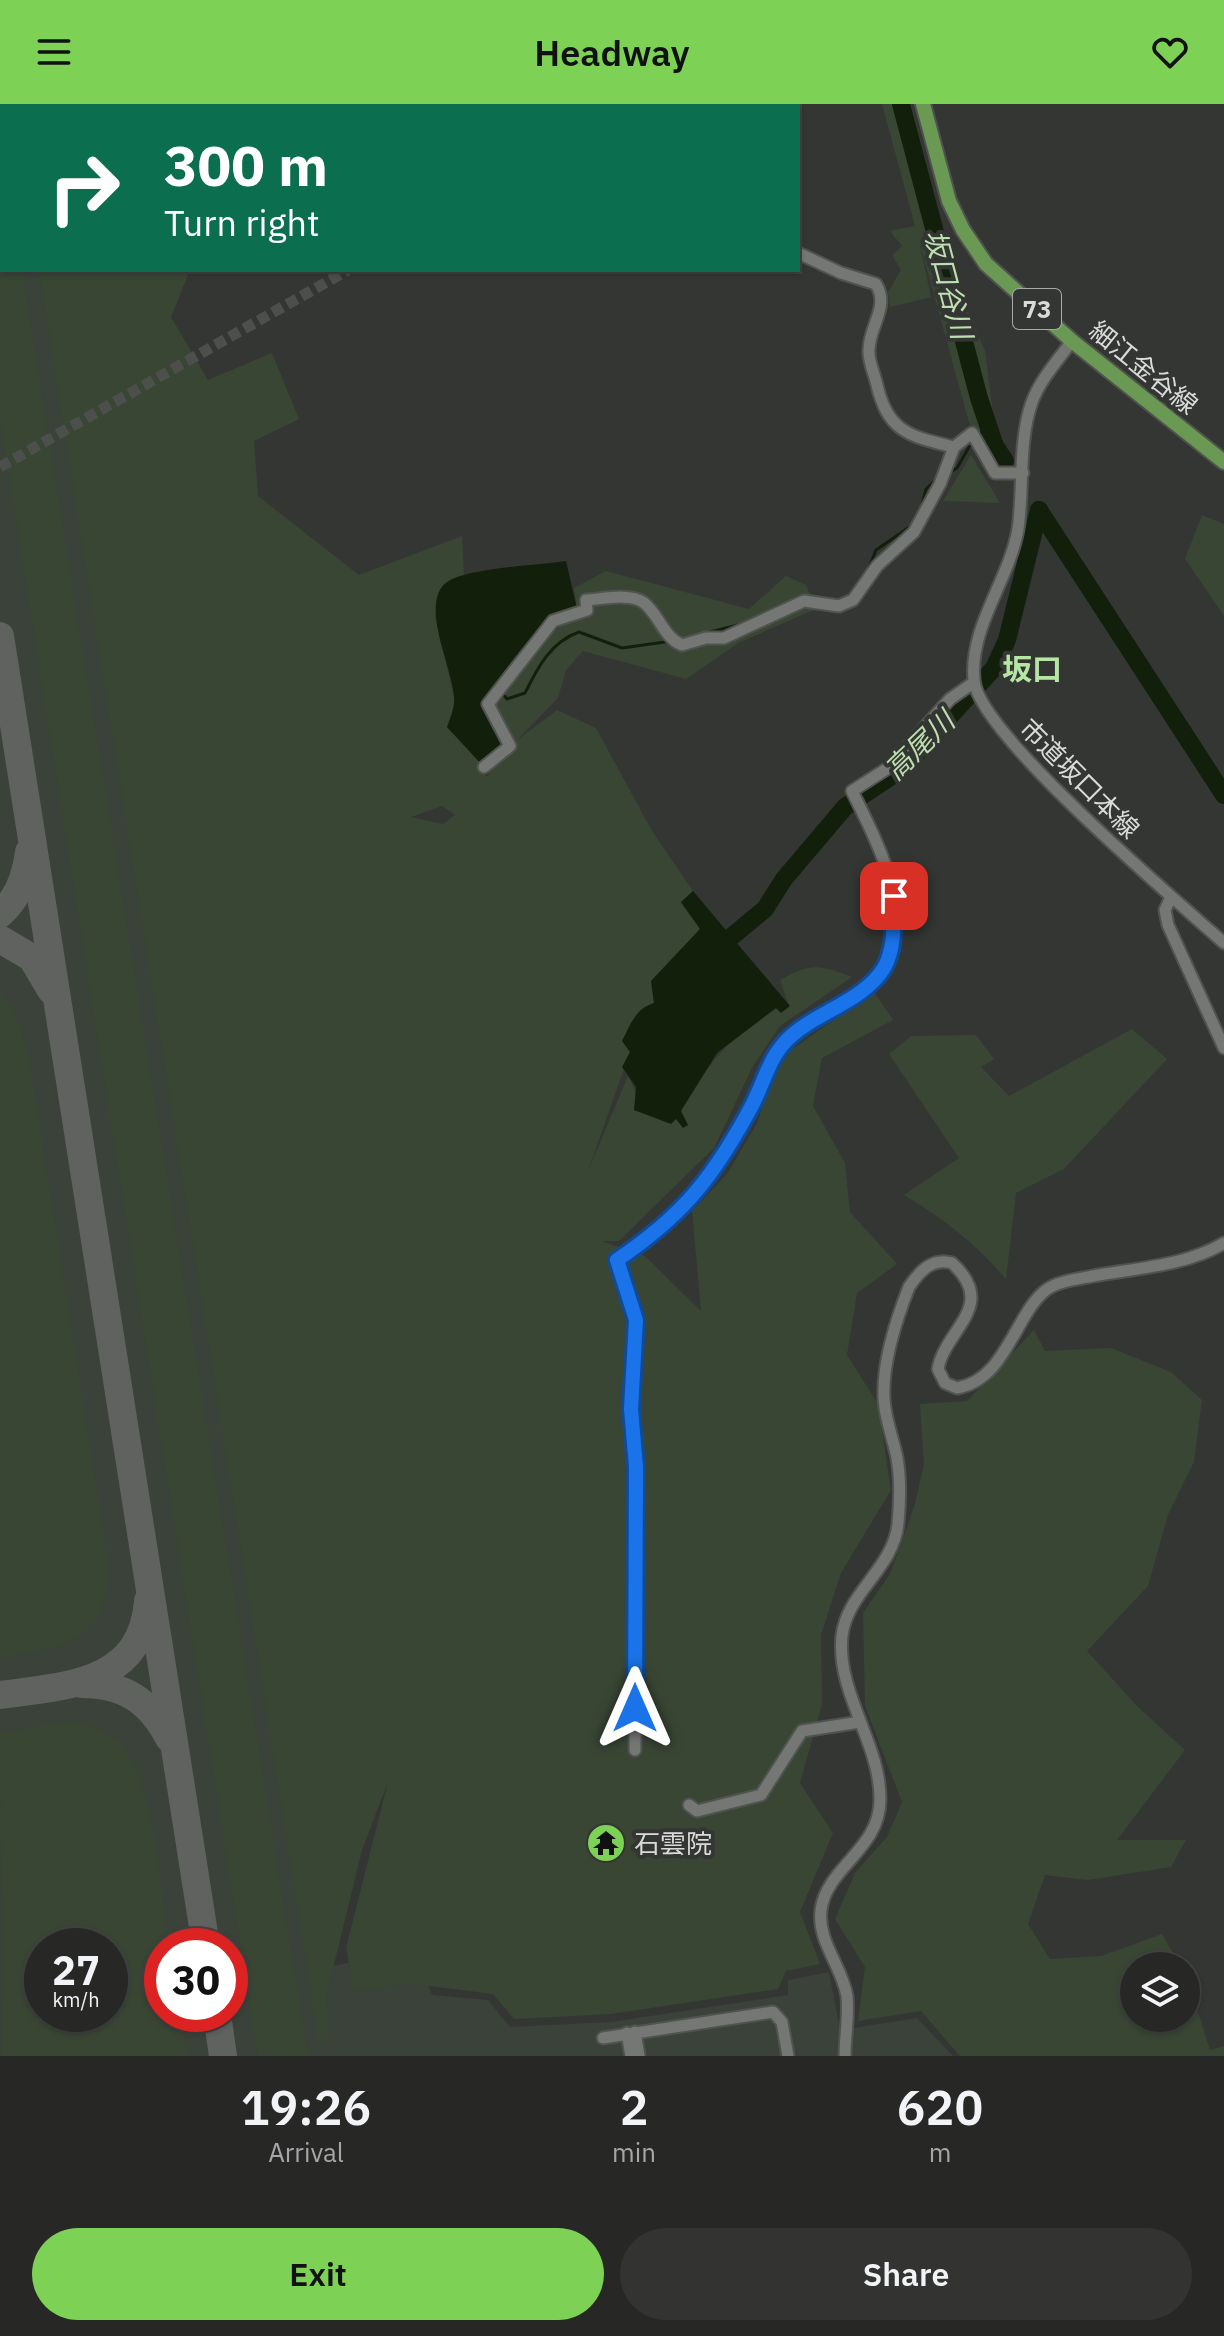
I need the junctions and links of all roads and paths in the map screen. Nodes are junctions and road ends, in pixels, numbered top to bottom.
1 (923, 104) edge
2 (800, 254) edge
3 (1072, 341) junction
4 (954, 447) junction
5 (1224, 462) edge
6 (1023, 473) junction
7 (974, 684) junction
8 (484, 767) dead end
9 (1171, 897) junction
10 (1224, 943) edge
11 (1224, 1048) edge
12 (1224, 1243) edge
13 (860, 1722) junction
14 (635, 1750) dead end
15 (689, 1805) dead end
16 (631, 2033) junction
17 (603, 2038) dead end
18 (631, 2056) edge
19 (639, 2056) edge
20 (788, 2056) edge
21 (845, 2056) edge

1 - 3 main road, 細江金谷線 / 73
2 - 4 street
3 - 5 main road, 細江金谷線 / 73
3 - 6 street
4 - 6 street
4 - 8 street
6 - 7 street
7 - 9 street, 市道坂口本線
7 - 14 street
9 - 10 street, 市道坂口本線
9 - 11 street
12 - 13 street
13 - 15 street
13 - 21 street
16 - 17 street
16 - 18 street
16 - 19 street
16 - 20 street

